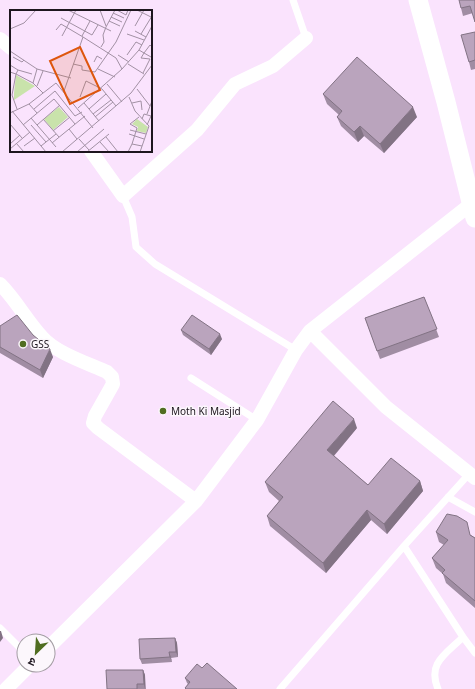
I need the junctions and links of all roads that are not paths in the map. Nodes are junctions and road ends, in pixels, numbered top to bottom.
1 (293, 0) edge
2 (418, 0) edge
3 (306, 38) joint
4 (0, 39) edge
5 (10, 47) edge
6 (92, 152) edge
7 (123, 196) junction
8 (473, 211) edge
9 (0, 284) edge
10 (310, 331) junction
11 (296, 350) junction
12 (191, 378) dead end
13 (257, 420) junction
14 (472, 476) edge
15 (448, 497) junction
16 (196, 501) junction
17 (475, 512) edge
18 (404, 546) junction
19 (0, 628) edge
20 (463, 637) junction
21 (56, 640) edge
22 (16, 644) edge
23 (475, 653) edge
24 (22, 673) edge
25 (6, 689) edge
26 (280, 689) edge
27 (438, 689) edge

1 - 3 lane
2 - 8 street
3 - 7 street
4 - 5 street
6 - 7 street
7 - 11 lane
8 - 10 street
9 - 16 street
10 - 11 street
10 - 14 street
11 - 13 street
12 - 13 lane
13 - 16 street
14 - 15 lane
15 - 17 lane
15 - 18 lane
16 - 21 street
18 - 20 lane
18 - 26 lane
19 - 22 lane
20 - 23 lane
20 - 27 lane
24 - 25 street

